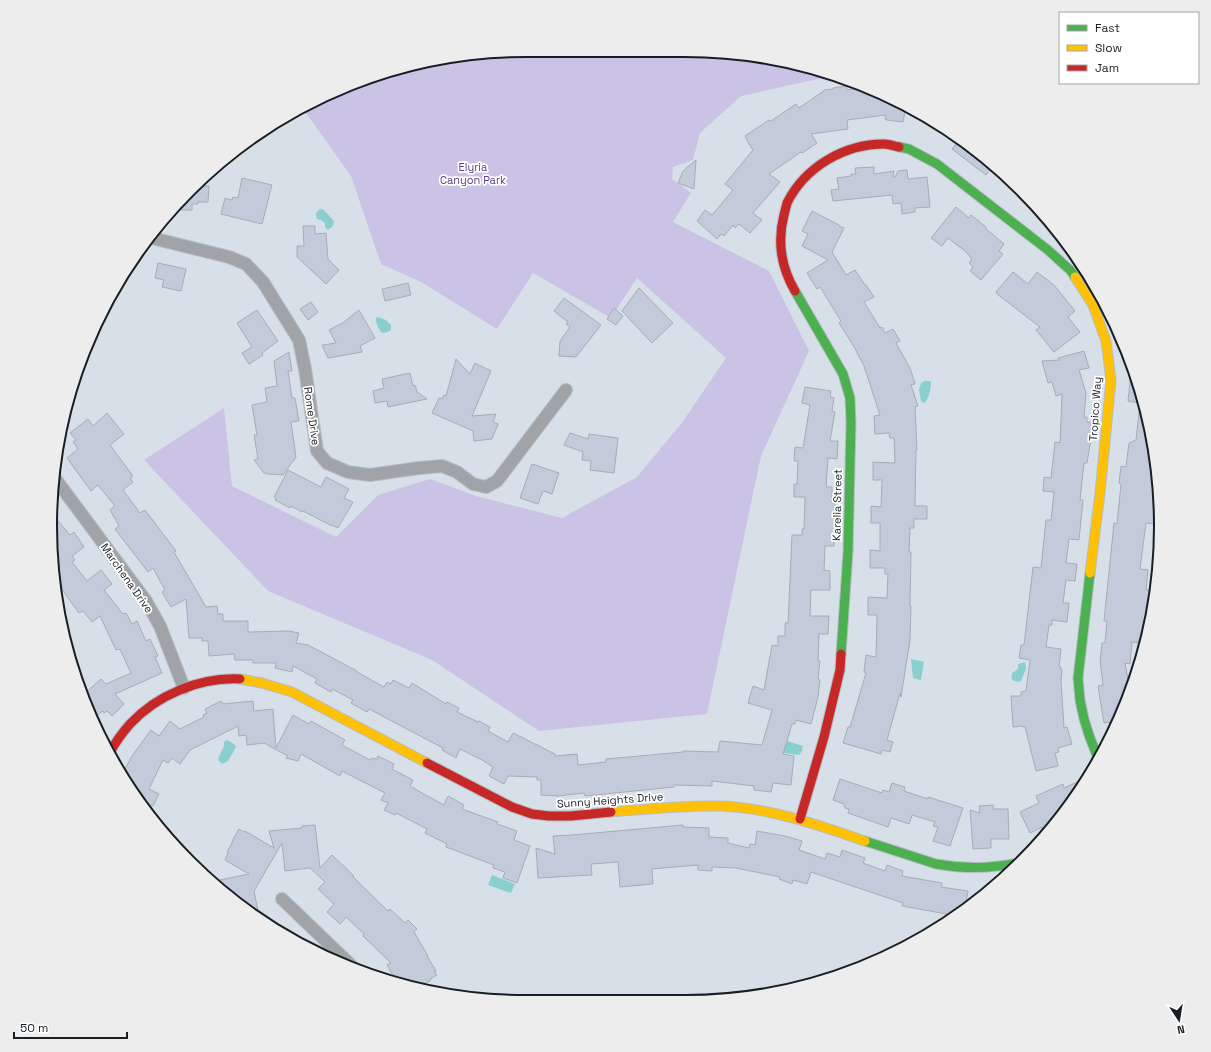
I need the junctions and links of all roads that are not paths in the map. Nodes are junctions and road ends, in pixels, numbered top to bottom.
1 (787, 204) joint
2 (155, 239) edge
3 (566, 390) dead end
4 (59, 484) edge
5 (184, 688) junction
6 (113, 747) edge
7 (1095, 752) edge
8 (800, 819) junction
9 (1010, 865) edge
10 (282, 899) dead end
11 (343, 957) edge

1 - 7 street, Tropico Way
1 - 8 street, Karelia Street
2 - 3 street, Rome Drive
4 - 5 street, Marchena Drive
5 - 6 street, Sunny Heights Drive
5 - 8 street, Sunny Heights Drive
8 - 9 street, Sunny Heights Drive
10 - 11 street

